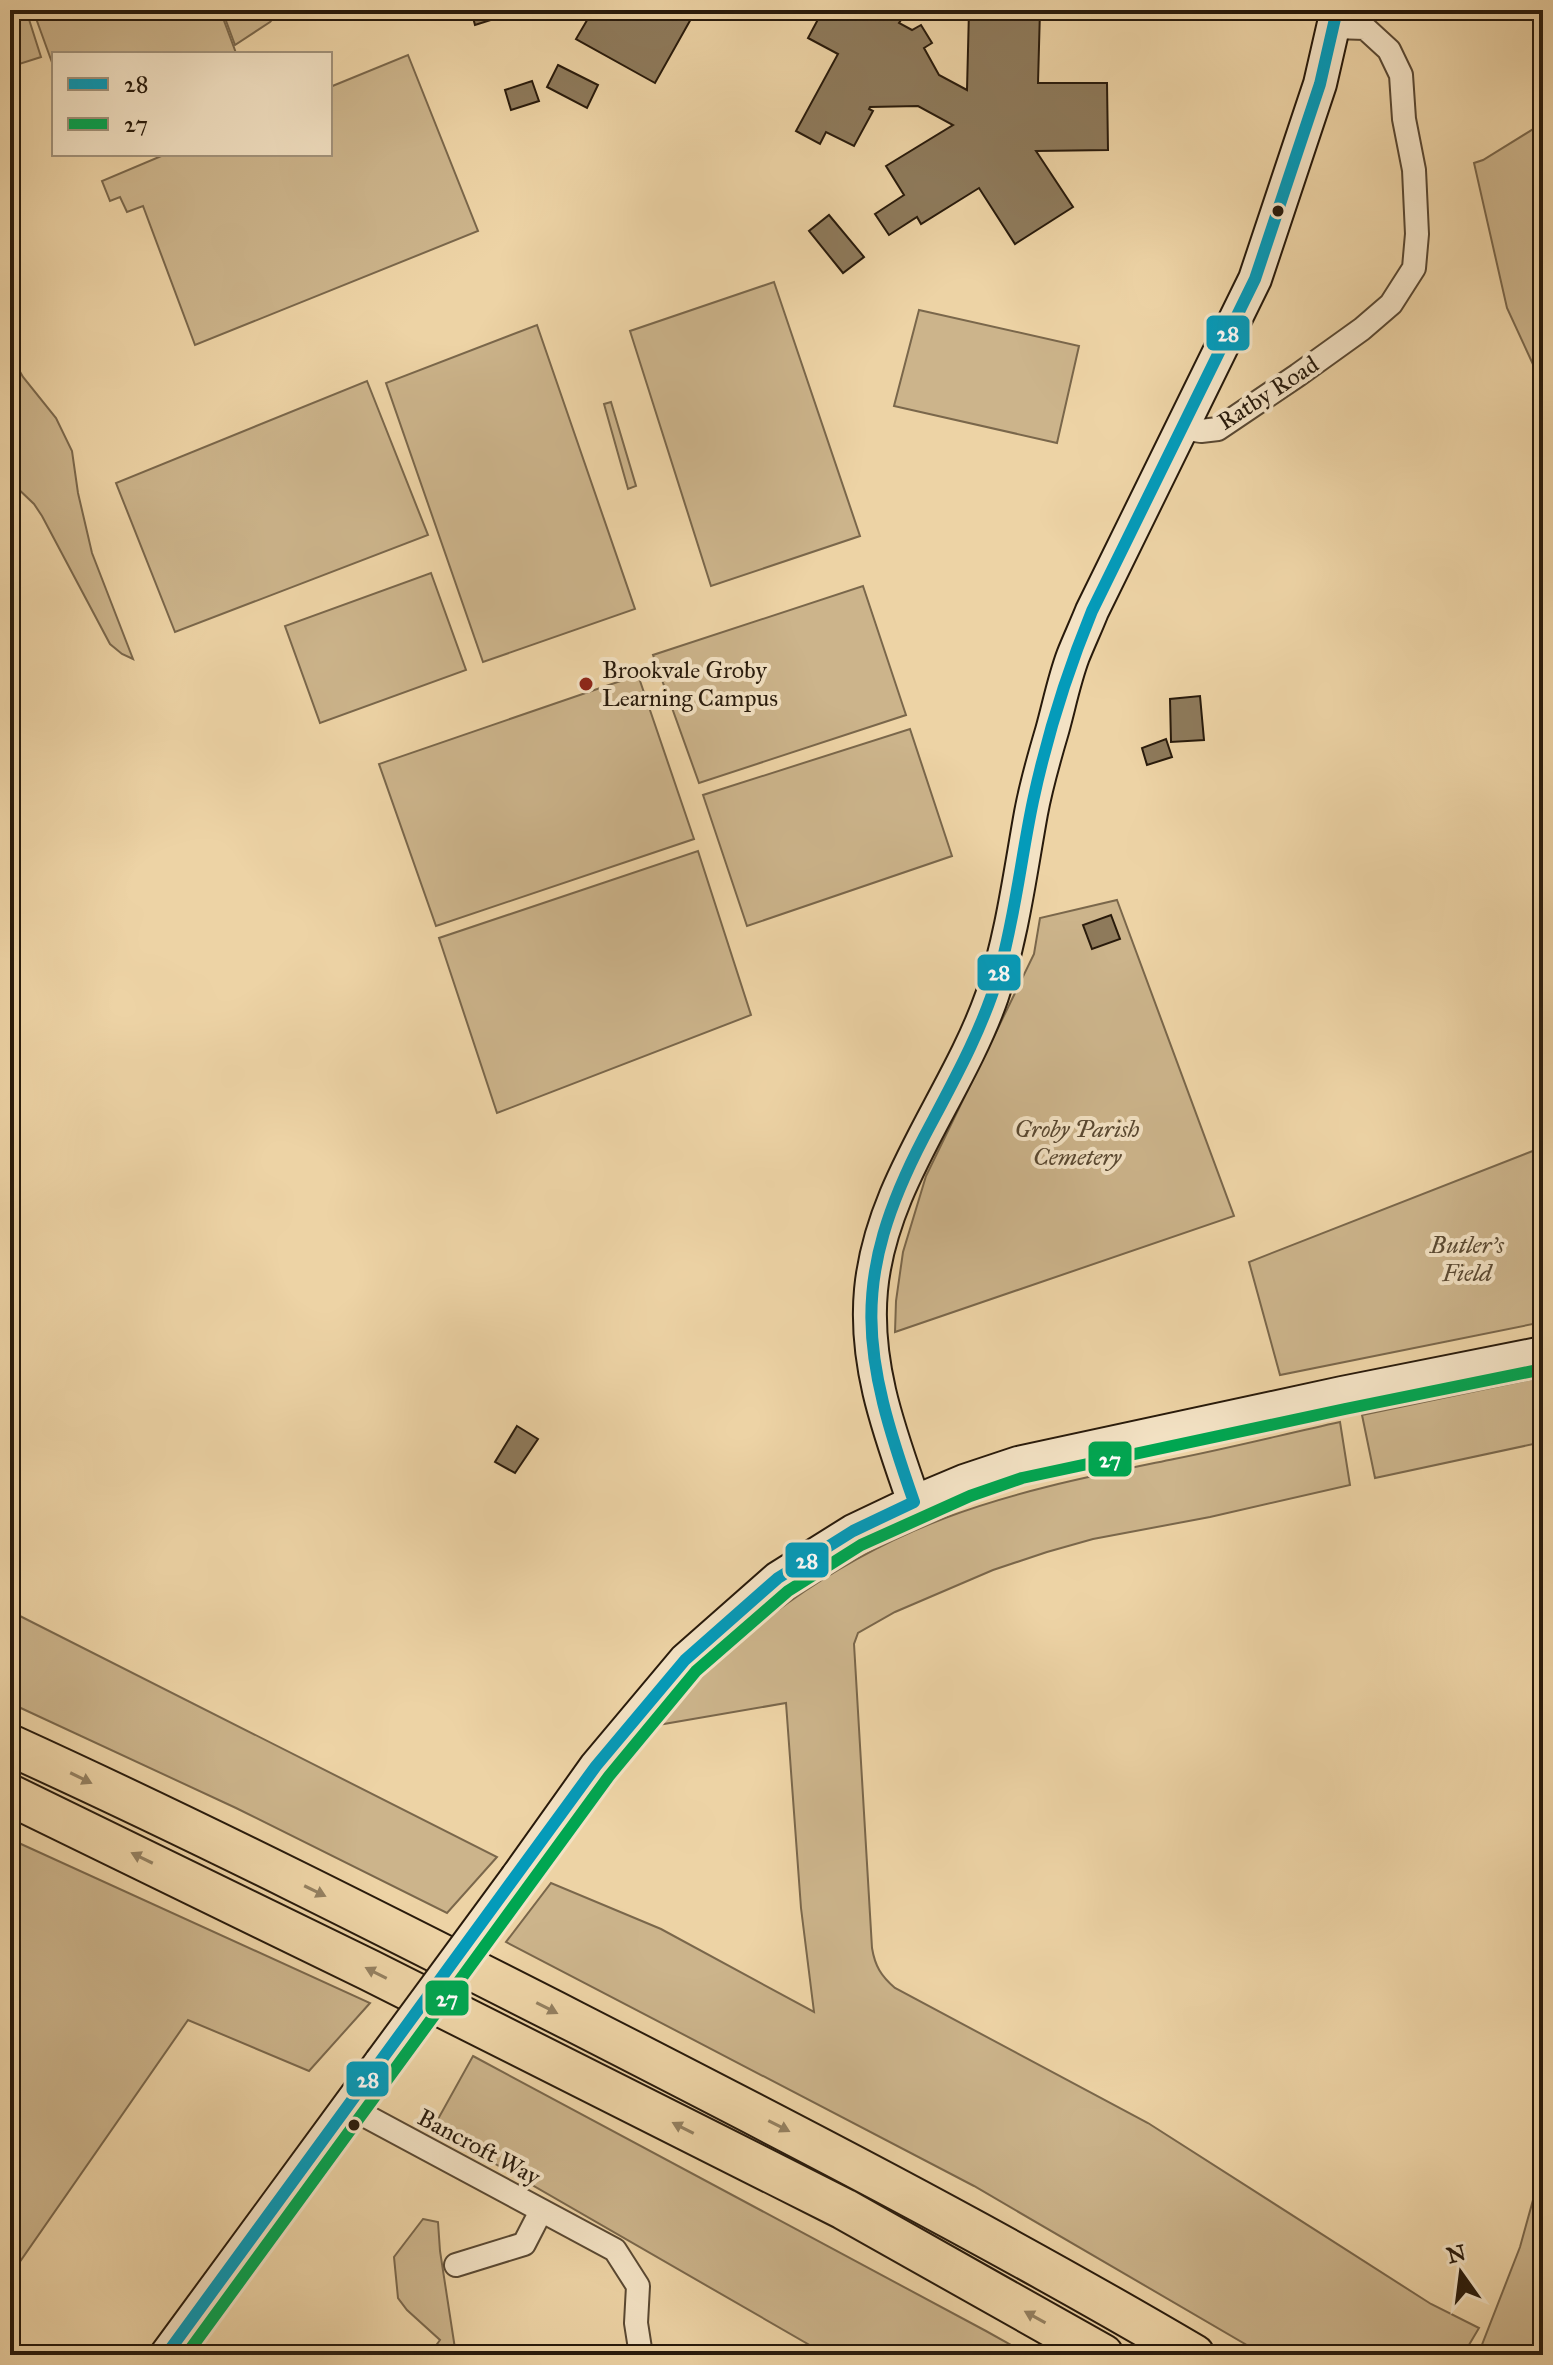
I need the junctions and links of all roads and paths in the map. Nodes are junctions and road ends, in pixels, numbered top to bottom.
1 (1336, 19) edge
2 (1181, 428) junction
3 (1543, 1353) edge
4 (914, 1502) junction
5 (10, 1745) edge
6 (10, 1795) edge
7 (349, 2107) junction
8 (541, 2211) junction
9 (456, 2265) dead end
10 (166, 2355) edge
11 (641, 2355) edge
12 (1103, 2355) edge
13 (1194, 2355) edge

1 - 2 street, Ratby Road
1 - 2 street, Ratby Road
2 - 4 street
3 - 4 street
4 - 7 street, bridge
5 -> 13 highway
12 -> 6 highway
7 - 8 street, Bancroft Way
7 - 10 street
8 - 9 street, Bancroft Way
8 - 11 street, Bancroft Way

